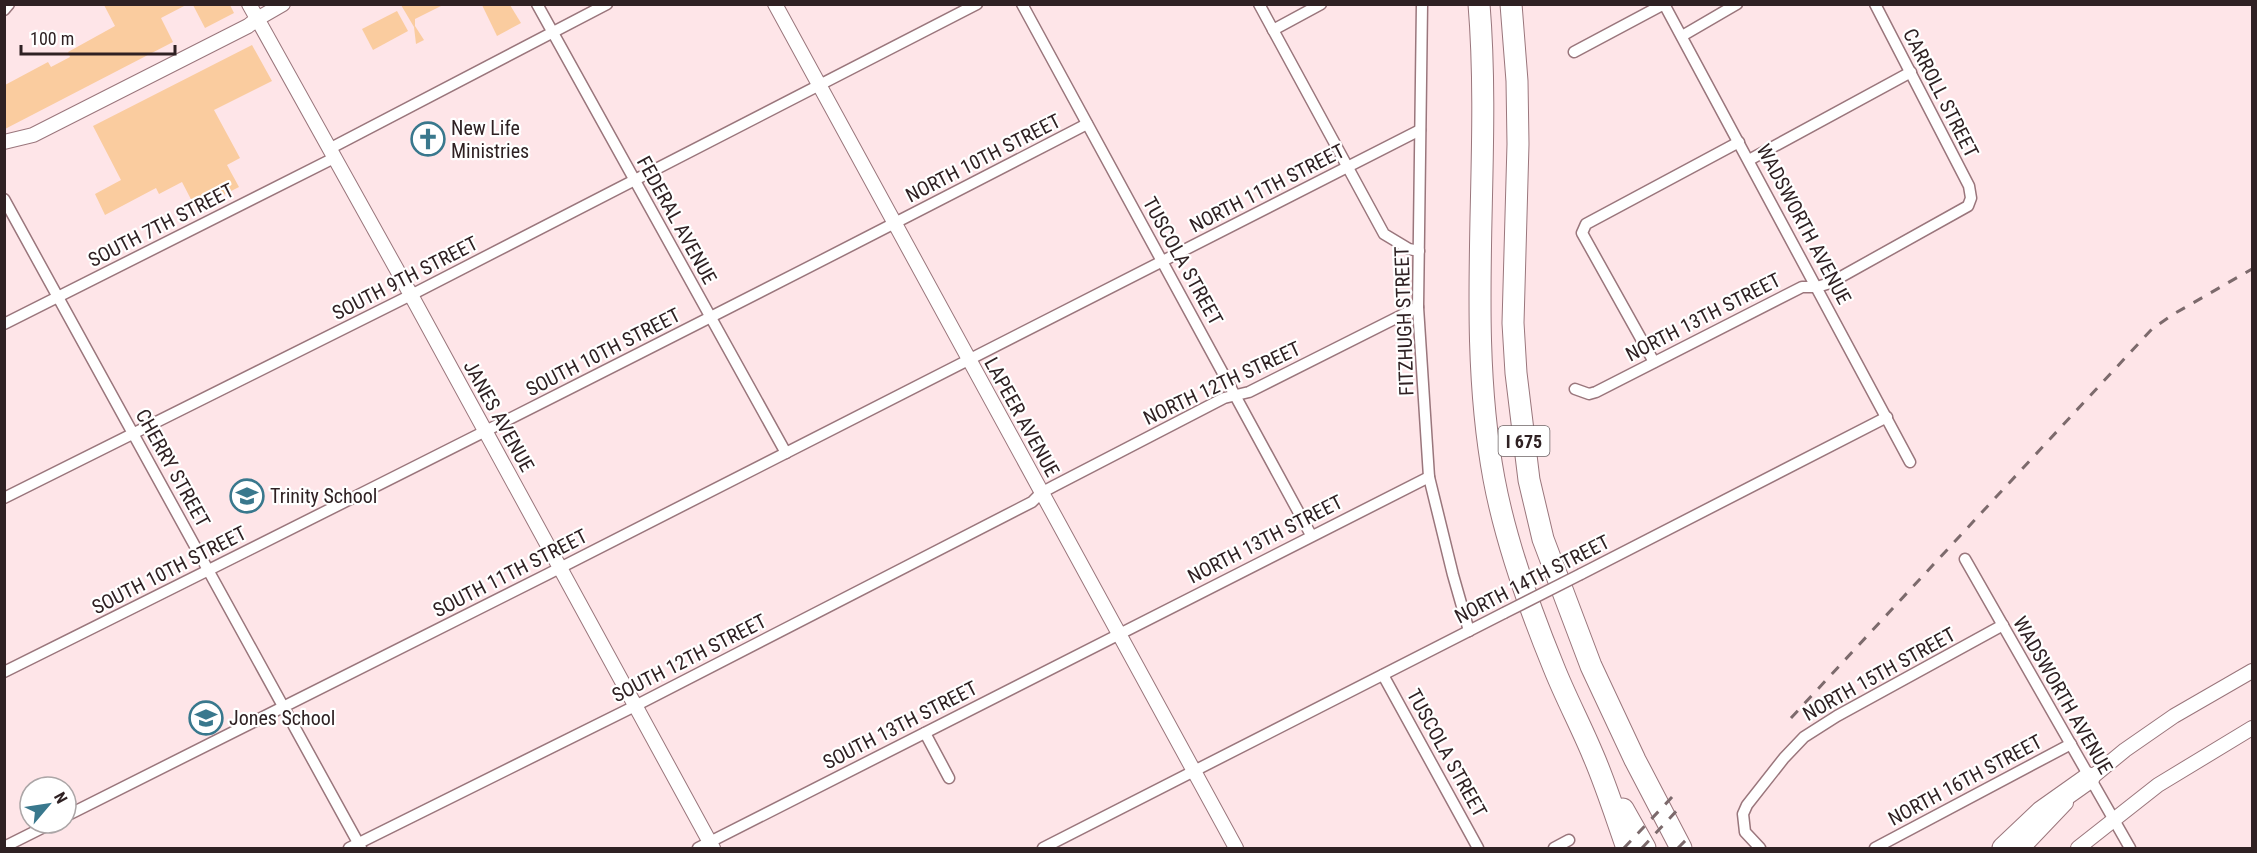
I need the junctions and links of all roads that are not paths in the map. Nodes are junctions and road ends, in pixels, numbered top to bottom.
1 (9, 4) edge
2 (249, 4) edge
3 (284, 4) edge
4 (537, 4) edge
5 (607, 4) edge
6 (775, 4) edge
7 (977, 4) edge
8 (1022, 4) edge
9 (1259, 4) edge
10 (1321, 4) edge
11 (1422, 4) edge
12 (1479, 4) edge
13 (1511, 4) edge
14 (1664, 4) edge
15 (1737, 4) edge
16 (1875, 4) edge
17 (4, 10) edge
18 (257, 18) junction
19 (1273, 30) junction
20 (552, 32) junction
21 (1682, 36) junction
22 (1574, 52) dead end
23 (1911, 72) junction
24 (819, 86) junction
25 (1087, 124) junction
26 (1420, 130) junction
27 (4, 142) edge
28 (1739, 142) junction
29 (331, 154) junction
30 (1749, 160) junction
31 (1348, 167) junction
32 (634, 180) junction
33 (1971, 198) joint
34 (4, 200) edge
35 (895, 224) junction
36 (1419, 251) junction
37 (1163, 261) junction
38 (1816, 287) junction
39 (411, 295) junction
40 (59, 297) junction
41 (1419, 307) junction
42 (711, 318) junction
43 (4, 324) edge
44 (969, 360) junction
45 (1654, 362) junction
46 (1575, 389) dead end
47 (1236, 395) junction
48 (1887, 417) junction
49 (486, 431) junction
50 (134, 434) junction
51 (786, 453) junction
52 (1910, 462) dead end
53 (1429, 477) junction
54 (1041, 493) junction
55 (4, 498) edge
56 (1311, 535) junction
57 (1965, 559) dead end
58 (560, 568) junction
59 (209, 570) junction
60 (2003, 625) junction
61 (1469, 631) junction
62 (1118, 634) junction
63 (2253, 671) edge
64 (4, 672) edge
65 (1383, 675) junction
66 (635, 706) junction
67 (284, 707) junction
68 (2253, 728) edge
69 (925, 733) junction
70 (2071, 744) junction
71 (1594, 756) junction
72 (1194, 771) junction
73 (948, 778) dead end
74 (2090, 778) junction
75 (78, 810) edge
76 (2114, 820) junction
77 (27, 835) edge
78 (1569, 840) dead end
79 (6, 845) edge
80 (356, 847) edge
81 (707, 847) edge
82 (1681, 848) edge
83 (1043, 849) edge
84 (1236, 849) edge
85 (1478, 849) edge
86 (1554, 849) edge
87 (1627, 849) edge
88 (1645, 849) edge
89 (1760, 849) edge
90 (1875, 849) edge
91 (2003, 849) edge
92 (2023, 849) edge
93 (2078, 849) edge
94 (2130, 849) edge

1 - 17 street
2 - 18 street, JANES AVENUE
3 - 18 street
4 - 20 street, FEDERAL AVENUE
5 - 20 street, SOUTH 7TH STREET
6 - 24 street, LAPEER AVENUE
7 - 24 street, SOUTH 9TH STREET
8 - 25 street, TUSCOLA STREET
9 - 19 street
10 - 19 street
11 - 26 street, FITZHUGH STREET
12 - 71 highway, I 675
13 - 82 highway, I 675
14 - 21 street, WADSWORTH AVENUE
14 - 22 street
15 - 21 street
16 - 23 street, CARROLL STREET
18 - 27 street
18 - 29 street, JANES AVENUE
19 - 31 street
20 - 29 street, SOUTH 7TH STREET
20 - 32 street, FEDERAL AVENUE
21 - 28 street, WADSWORTH AVENUE
23 - 30 street
23 - 33 street, CARROLL STREET
24 - 32 street, SOUTH 9TH STREET
24 - 35 street, LAPEER AVENUE
25 - 35 street, NORTH 10TH STREET
25 - 37 street, TUSCOLA STREET
26 - 31 street, NORTH 11TH STREET
26 - 36 street, FITZHUGH STREET
28 - 30 street, WADSWORTH AVENUE
28 - 45 street
29 - 39 street, JANES AVENUE
29 - 40 street, SOUTH 7TH STREET
30 - 38 street, WADSWORTH AVENUE
31 - 36 street
31 - 37 street, NORTH 11TH STREET
32 - 39 street, SOUTH 9TH STREET
32 - 42 street, FEDERAL AVENUE
33 - 38 street, NORTH 13TH STREET
34 - 40 street, CHERRY STREET
35 - 42 street, SOUTH 10TH STREET
35 - 44 street, LAPEER AVENUE
36 - 41 street, FITZHUGH STREET
37 - 44 street, NORTH 11TH STREET
37 - 47 street, TUSCOLA STREET
38 - 45 street, NORTH 13TH STREET
38 - 48 street, WADSWORTH AVENUE
39 - 49 street, JANES AVENUE
39 - 50 street, SOUTH 9TH STREET
40 - 43 street, SOUTH 7TH STREET
40 - 50 street, CHERRY STREET
41 - 47 street, NORTH 12TH STREET
41 - 53 street, FITZHUGH STREET
42 - 49 street, SOUTH 10TH STREET
42 - 51 street, FEDERAL AVENUE
44 - 51 street, SOUTH 11TH STREET
44 - 54 street, LAPEER AVENUE
45 - 46 street, NORTH 13TH STREET
47 - 54 street, NORTH 12TH STREET
47 - 56 street, TUSCOLA STREET
48 - 52 street, WADSWORTH AVENUE
48 - 61 street, NORTH 14TH STREET, bridge
49 - 58 street, JANES AVENUE
49 - 59 street, SOUTH 10TH STREET
50 - 55 street, SOUTH 9TH STREET
50 - 59 street, CHERRY STREET
51 - 58 street, SOUTH 11TH STREET
53 - 56 street, NORTH 13TH STREET
53 - 61 street, FITZHUGH STREET
54 - 62 street, LAPEER AVENUE
54 - 66 street, SOUTH 12TH STREET
56 - 62 street, NORTH 13TH STREET
57 - 60 street, WADSWORTH AVENUE
58 - 66 street, JANES AVENUE
58 - 67 street, SOUTH 11TH STREET
59 - 64 street, SOUTH 10TH STREET
59 - 67 street, CHERRY STREET
60 - 70 street, WADSWORTH AVENUE
60 - 89 street, NORTH 15TH STREET
61 - 65 street, NORTH 14TH STREET
62 - 69 street, SOUTH 13TH STREET
62 - 72 street, LAPEER AVENUE
63 - 74 street
65 - 72 street, NORTH 14TH STREET
65 - 85 street, TUSCOLA STREET
66 - 80 street, SOUTH 12TH STREET
66 - 81 street, JANES AVENUE
67 - 75 street, SOUTH 11TH STREET
67 - 80 street, CHERRY STREET
68 - 76 street
69 - 73 street
69 - 81 street, SOUTH 13TH STREET
70 - 74 street, WADSWORTH AVENUE
70 - 90 street, NORTH 16TH STREET
71 - 87 highway
71 - 88 highway, I 675
72 - 83 street, NORTH 14TH STREET
72 - 84 street, LAPEER AVENUE
74 - 76 street, WADSWORTH AVENUE
74 - 91 highway
74 - 92 street
76 - 93 street
76 - 94 street, WADSWORTH AVENUE
77 - 79 street
78 - 86 street

